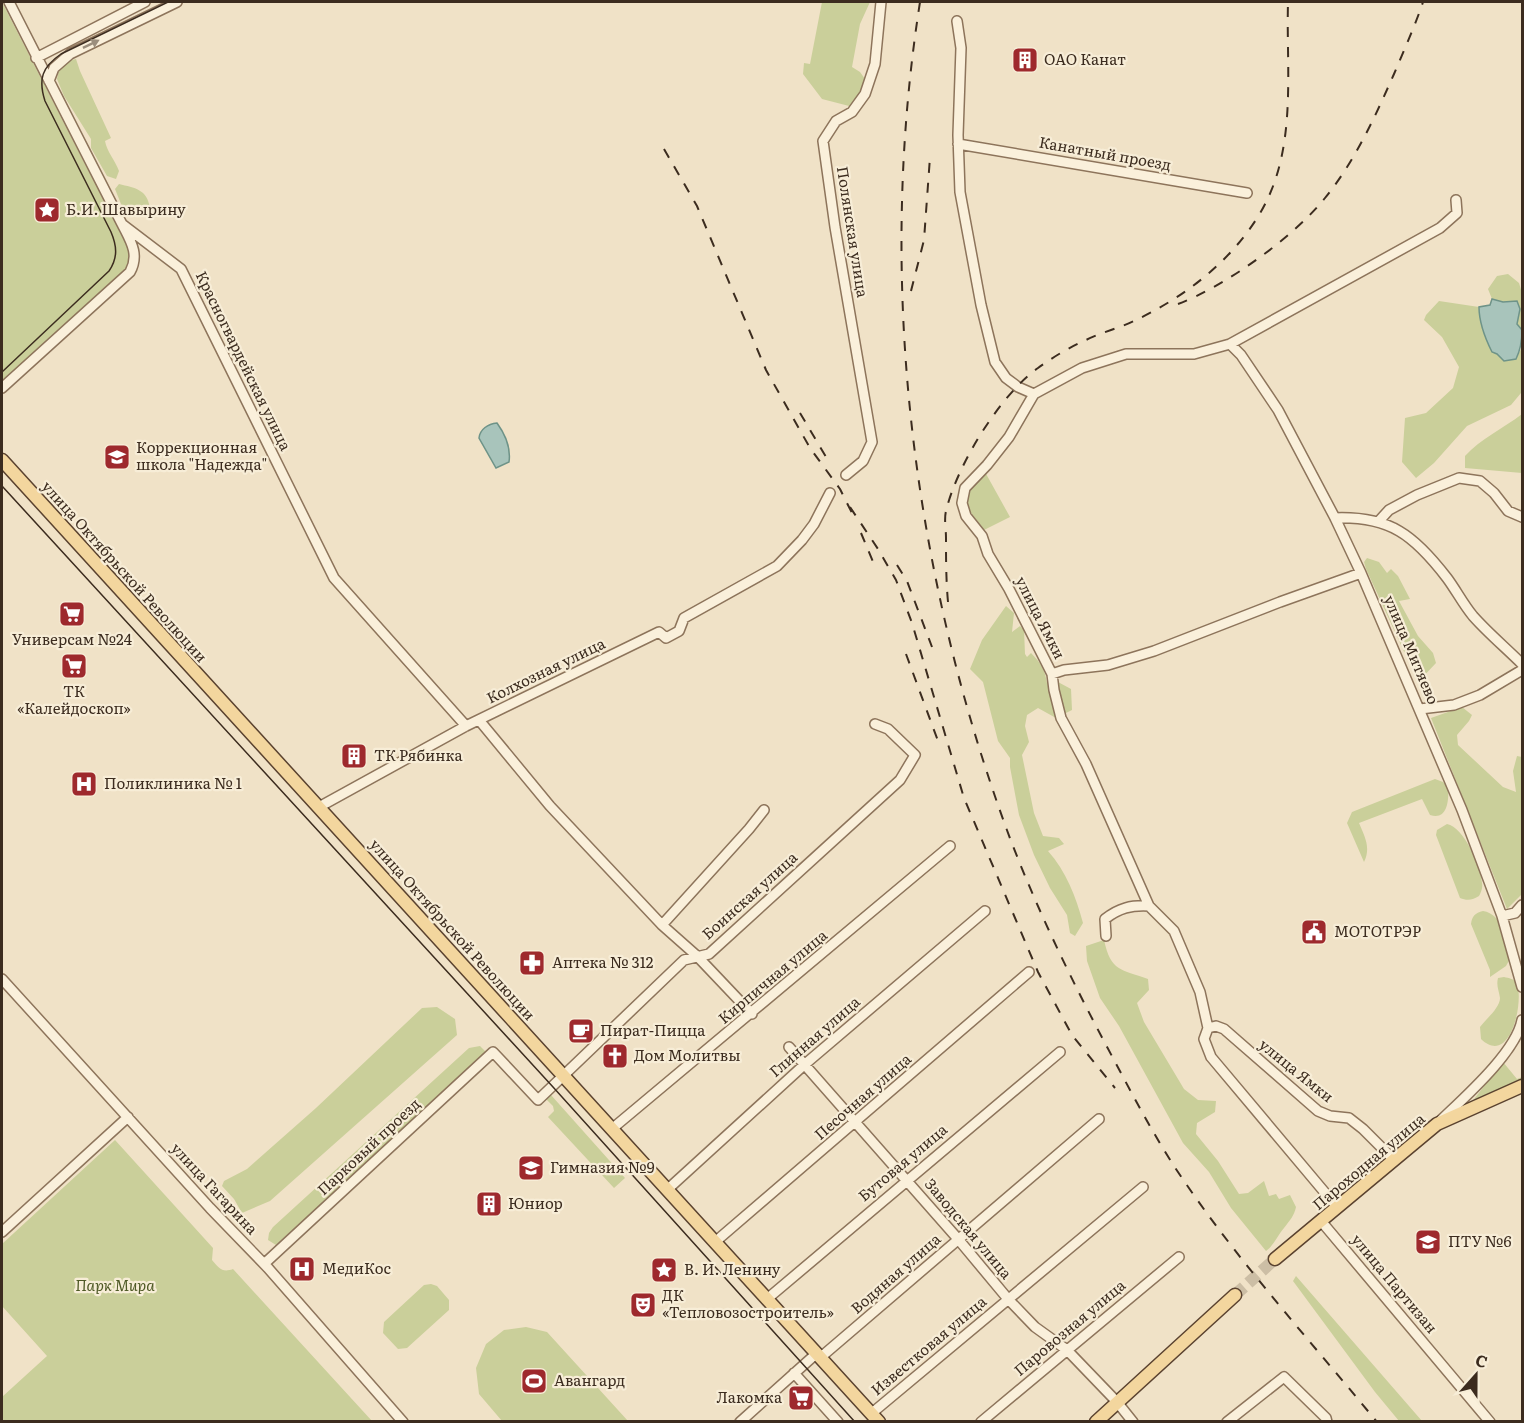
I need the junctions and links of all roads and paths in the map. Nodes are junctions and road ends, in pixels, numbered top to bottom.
1 (9, 2) edge
2 (145, 2) edge
3 (177, 2) edge
4 (881, 2) edge
5 (957, 21) dead end
6 (36, 57) junction
7 (49, 81) junction
8 (958, 144) junction
9 (1247, 193) dead end
10 (1456, 200) dead end
11 (122, 224) junction
12 (1230, 344) junction
13 (2, 388) edge
14 (1034, 394) junction
15 (2, 460) edge
16 (846, 475) dead end
17 (830, 494) dead end
18 (1522, 517) edge
19 (1335, 518) junction
20 (1378, 521) junction
21 (1361, 573) junction
22 (1522, 664) edge
23 (1522, 670) edge
24 (1052, 674) junction
25 (1420, 709) junction
26 (479, 720) junction
27 (875, 724) dead end
28 (466, 726) junction
29 (319, 807) junction
30 (764, 810) dead end
31 (950, 846) dead end
32 (1522, 905) edge
33 (1149, 906) junction
34 (985, 911) dead end
35 (1502, 916) junction
36 (662, 924) junction
37 (1106, 936) dead end
38 (697, 956) junction
39 (1029, 972) dead end
40 (2, 979) edge
41 (1522, 987) edge
42 (752, 1014) junction
43 (1522, 1020) edge
44 (1208, 1028) junction
45 (789, 1047) dead end
46 (493, 1052) joint
47 (1060, 1052) dead end
48 (804, 1065) junction
49 (565, 1076) junction
50 (1522, 1086) edge
51 (128, 1116) junction
52 (1099, 1119) dead end
53 (856, 1122) junction
54 (1437, 1124) junction
55 (613, 1128) junction
56 (1394, 1160) junction
57 (907, 1180) junction
58 (1143, 1187) dead end
59 (668, 1189) junction
60 (1337, 1207) junction
61 (1321, 1221) junction
62 (2, 1232) edge
63 (958, 1239) junction
64 (716, 1242) junction
65 (1179, 1257) dead end
66 (1275, 1259) tunnel mouth
67 (264, 1264) junction
68 (1235, 1295) tunnel mouth
69 (767, 1299) junction
70 (1008, 1299) junction
71 (1067, 1350) junction
72 (819, 1355) junction
73 (794, 1373) junction
74 (1117, 1402) junction
75 (876, 1417) edge
76 (403, 1422) edge
77 (740, 1422) edge
78 (838, 1422) edge
79 (981, 1422) edge
80 (1096, 1422) edge
81 (1133, 1422) edge
82 (1227, 1422) edge
83 (1327, 1422) edge
84 (1490, 1422) edge

1 - 6 street, Красногвардейская улица
2 - 6 street
7 -> 3 street
4 - 16 street, Полянская улица
5 - 8 street
6 - 7 street, Красногвардейская улица
7 - 11 street, Красногвардейская улица
8 - 9 street, Канатный проезд
8 - 14 street
10 - 12 street
11 - 13 street
11 - 28 street, Красногвардейская улица
12 - 14 street
12 - 19 street, улица Митяево
14 - 24 street, улица Ямки
15 - 29 main road, улица Октябрьской Революции
17 - 26 street, Колхозная улица
18 - 20 street
19 - 20 street
19 - 21 street, улица Митяево
20 - 22 street
21 - 24 street
21 - 25 street, улица Митяево
23 - 25 street
24 - 33 street, улица Ямки
25 - 35 street, улица Митяево
26 - 28 street, Колхозная улица
26 - 36 street
27 - 38 street, Боинская улица
28 - 29 street, Колхозная улица
29 - 49 main road, улица Октябрьской Революции
30 - 36 street
31 - 42 street, Кирпичная улица
32 - 35 street
33 - 37 street
33 - 44 street, улица Ямки
34 - 48 street, Глинная улица
35 - 41 street, улица Митяево
36 - 38 street
38 - 42 street
38 - 49 street, Боинская улица
39 - 53 street, Песочная улица
40 - 51 street, улица Гагарина
42 - 55 street, Кирпичная улица
43 - 54 street
44 - 56 street, улица Ямки
44 - 60 street, улица Ямки
45 - 48 street, Заводская улица
46 - 49 street, Боинская улица
46 - 67 street, Парковый проезд
47 - 57 street, Бутовая улица
48 - 53 street, Заводская улица
48 - 59 street, Глинная улица
49 - 55 main road, улица Октябрьской Революции
50 - 54 main road, Пароходная улица
51 - 62 street
51 - 67 street, улица Гагарина
52 - 63 street, Водяная улица
53 - 57 street, Заводская улица
53 - 64 street, Песочная улица
54 - 56 main road, Пароходная улица
55 - 59 main road, улица Октябрьской Революции
56 - 60 main road, Пароходная улица
57 - 63 street, Заводская улица
57 - 69 street, Бутовая улица
58 - 70 street, Известковая улица
59 - 64 main road, улица Октябрьской Революции
60 - 61 main road, Пароходная улица
61 - 66 main road, Пароходная улица
61 - 84 street, улица Партизан
63 - 70 street, Заводская улица
63 - 72 street, Водяная улица
64 - 69 main road, улица Октябрьской Революции
65 - 71 street, Паровозная улица
67 - 76 street, улица Гагарина
68 - 74 main road
69 - 72 main road, улица Октябрьской Революции
70 - 71 street, Заводская улица
70 - 75 street, Известковая улица
71 - 74 street, Заводская улица
71 - 79 street, Паровозная улица
72 - 73 street, Водяная улица
72 - 75 main road, улица Октябрьской Революции
73 - 77 street, Водяная улица
73 - 78 street
74 - 80 main road
74 - 81 street, Заводская улица
82 - 83 street

